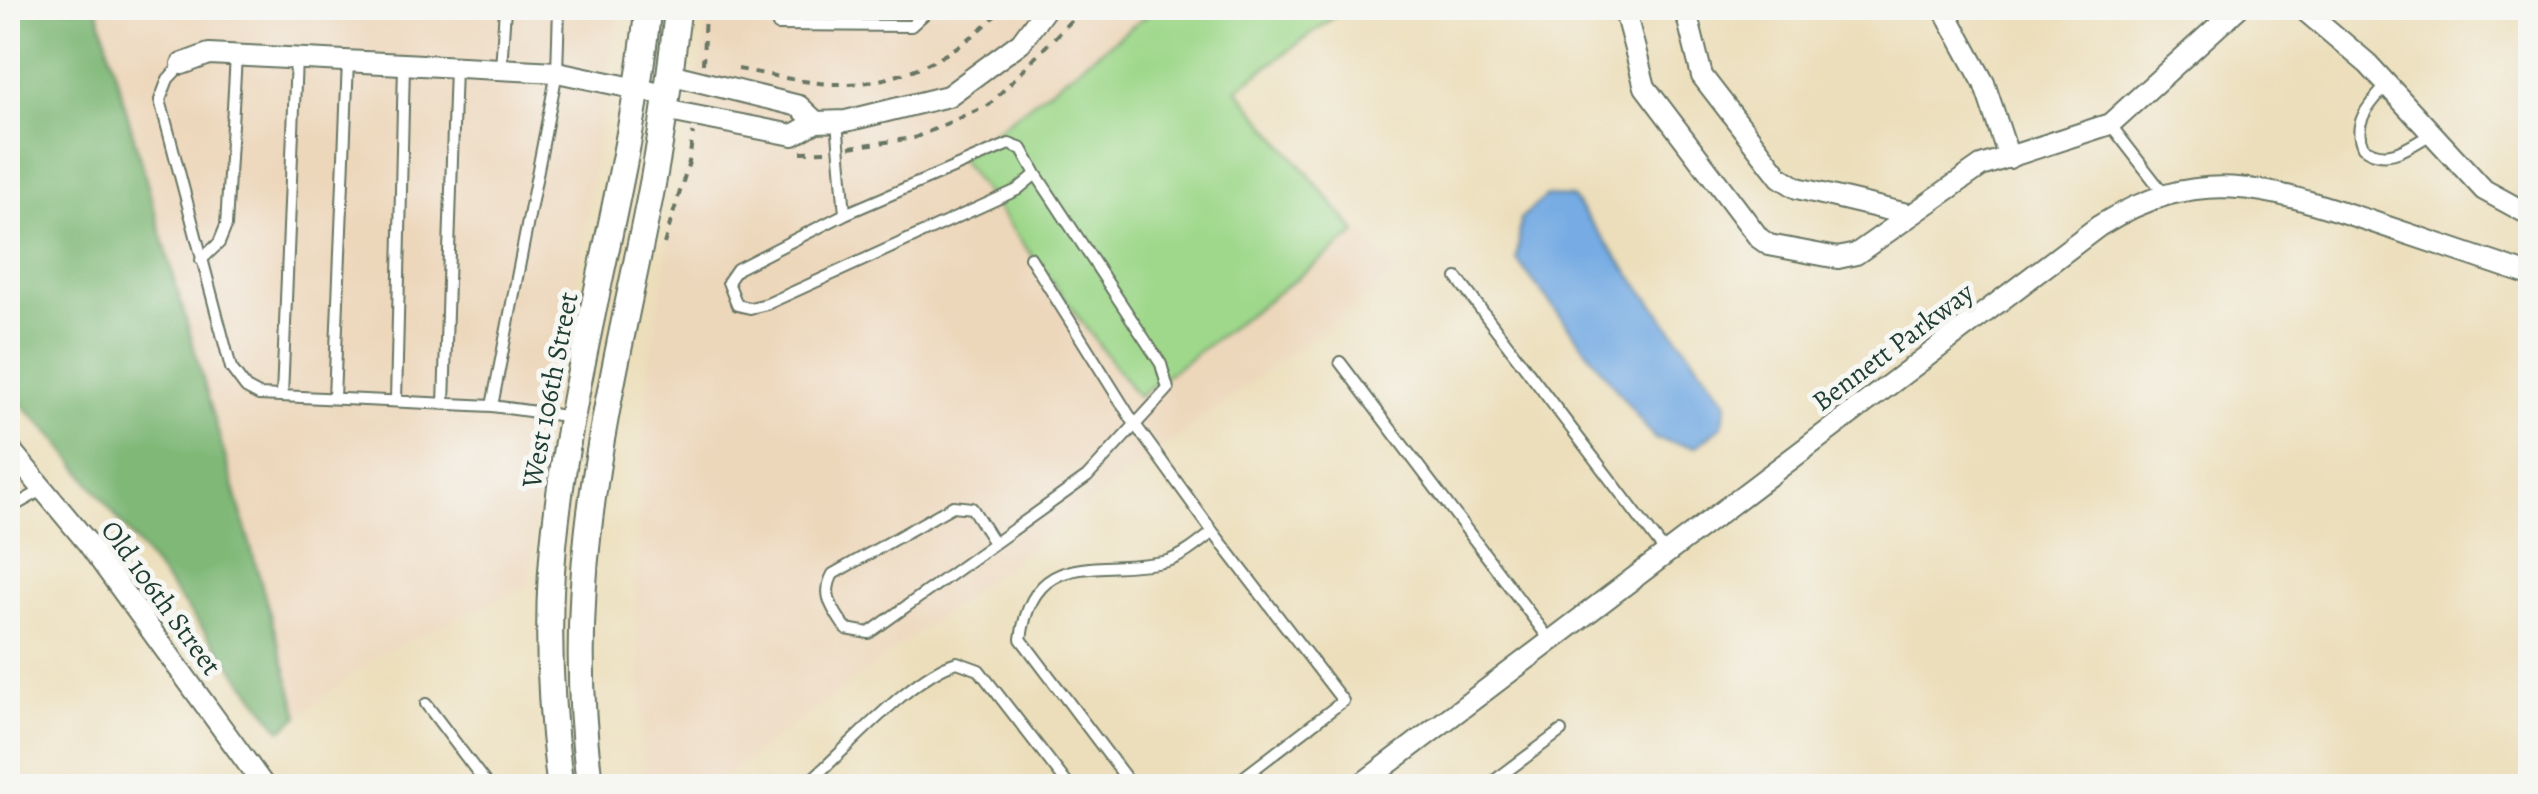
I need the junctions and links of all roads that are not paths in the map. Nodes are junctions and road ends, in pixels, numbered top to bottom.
1 (505, 8) edge
2 (560, 8) edge
3 (648, 8) edge
4 (678, 8) edge
5 (778, 8) edge
6 (931, 8) edge
7 (1046, 8) edge
8 (1624, 8) edge
9 (1685, 8) edge
10 (1943, 8) edge
11 (2238, 8) edge
12 (2302, 8) edge
13 (236, 56) junction
14 (296, 59) junction
15 (348, 62) junction
16 (182, 64) joint
17 (404, 64) junction
18 (455, 67) junction
19 (501, 70) junction
20 (557, 72) junction
21 (2386, 85) junction
22 (638, 88) junction
23 (666, 93) junction
24 (827, 122) junction
25 (2110, 124) junction
26 (2431, 134) junction
27 (2009, 158) junction
28 (1036, 174) junction
29 (2165, 195) junction
30 (844, 214) junction
31 (1911, 215) junction
32 (2530, 215) edge
33 (1030, 257) dead end
34 (201, 260) junction
35 (2530, 275) edge
36 (1456, 278) dead end
37 (1340, 362) dead end
38 (282, 396) junction
39 (334, 398) junction
40 (396, 402) junction
41 (444, 404) junction
42 (492, 406) junction
43 (574, 418) junction
44 (1134, 423) junction
45 (8, 447) edge
46 (45, 489) junction
47 (8, 517) edge
48 (1214, 532) junction
49 (994, 543) junction
50 (1666, 554) junction
51 (1550, 641) junction
52 (426, 704) dead end
53 (1561, 731) dead end
54 (264, 786) edge
55 (488, 786) edge
56 (560, 786) edge
57 (590, 786) edge
58 (804, 786) edge
59 (1069, 786) edge
60 (1132, 786) edge
61 (1232, 786) edge
62 (1359, 786) edge
63 (1487, 786) edge

1 - 19 lane
2 - 20 lane
3 - 22 street, West 106th Street
4 - 23 street, West 106th Street
5 - 6 lane
7 - 24 street
8 - 31 street
9 - 31 street
10 - 27 street
11 - 25 street
12 - 21 street
13 - 14 street
13 - 16 street
13 - 34 lane
14 - 15 street
14 - 38 lane
15 - 17 street
15 - 39 lane
16 - 34 lane
17 - 18 street
17 - 40 lane
18 - 19 street
18 - 41 lane
19 - 20 street
20 - 22 street
20 - 42 lane
21 - 26 street
21 - 26 lane
22 - 23 street
22 - 43 street, West 106th Street
23 - 24 street
23 - 24 street
23 - 57 street, West 106th Street
24 - 30 lane
25 - 27 street
25 - 29 lane
26 - 32 street
27 - 31 street
28 - 30 lane
28 - 30 lane
28 - 44 lane
29 - 35 street, Bennett Parkway
29 - 50 street, Bennett Parkway
33 - 44 lane
34 - 38 lane
36 - 50 lane
37 - 51 lane
38 - 39 lane
39 - 40 lane
40 - 41 lane
41 - 42 lane
42 - 43 lane
43 - 56 street, West 106th Street
44 - 48 lane
44 - 49 lane
45 - 46 street, Old 106th Street
46 - 47 lane
46 - 54 street, Old 106th Street
48 - 60 lane
48 - 61 lane
49 - 49 lane
50 - 51 street, Bennett Parkway
51 - 62 street, Bennett Parkway
52 - 55 lane
53 - 63 lane
58 - 59 lane

